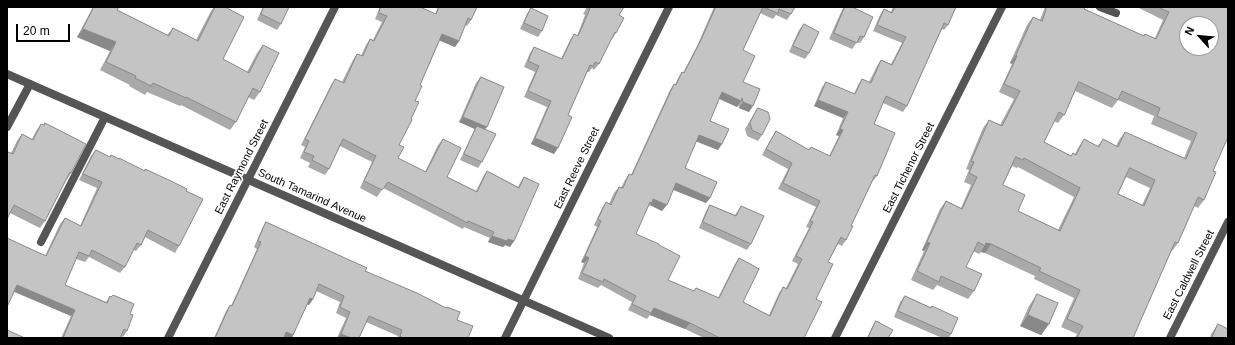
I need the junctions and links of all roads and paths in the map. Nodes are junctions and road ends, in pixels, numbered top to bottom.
1 (335, 7) edge
2 (669, 7) edge
3 (1002, 7) edge
4 (1100, 7) edge
5 (1116, 13) dead end
6 (7, 74) edge
7 (30, 84) junction
8 (106, 117) junction
9 (7, 127) edge
10 (248, 180) junction
11 (1228, 222) edge
12 (41, 242) dead end
13 (524, 301) junction
14 (168, 338) edge
15 (505, 338) edge
16 (609, 338) edge
17 (836, 338) edge
18 (1170, 338) edge

1 - 10 street, East Raymond Street
2 - 13 street, East Reeve Street
3 - 17 street, East Tichenor Street
4 - 5 street
6 - 7 street, South Tamarind Avenue
7 - 8 street, South Tamarind Avenue
7 - 9 street
8 - 10 street, South Tamarind Avenue
8 - 12 street
10 - 13 street, South Tamarind Avenue
10 - 14 street, East Raymond Street
11 - 18 street, East Caldwell Street
13 - 15 street, East Reeve Street
13 - 16 street, South Tamarind Avenue

